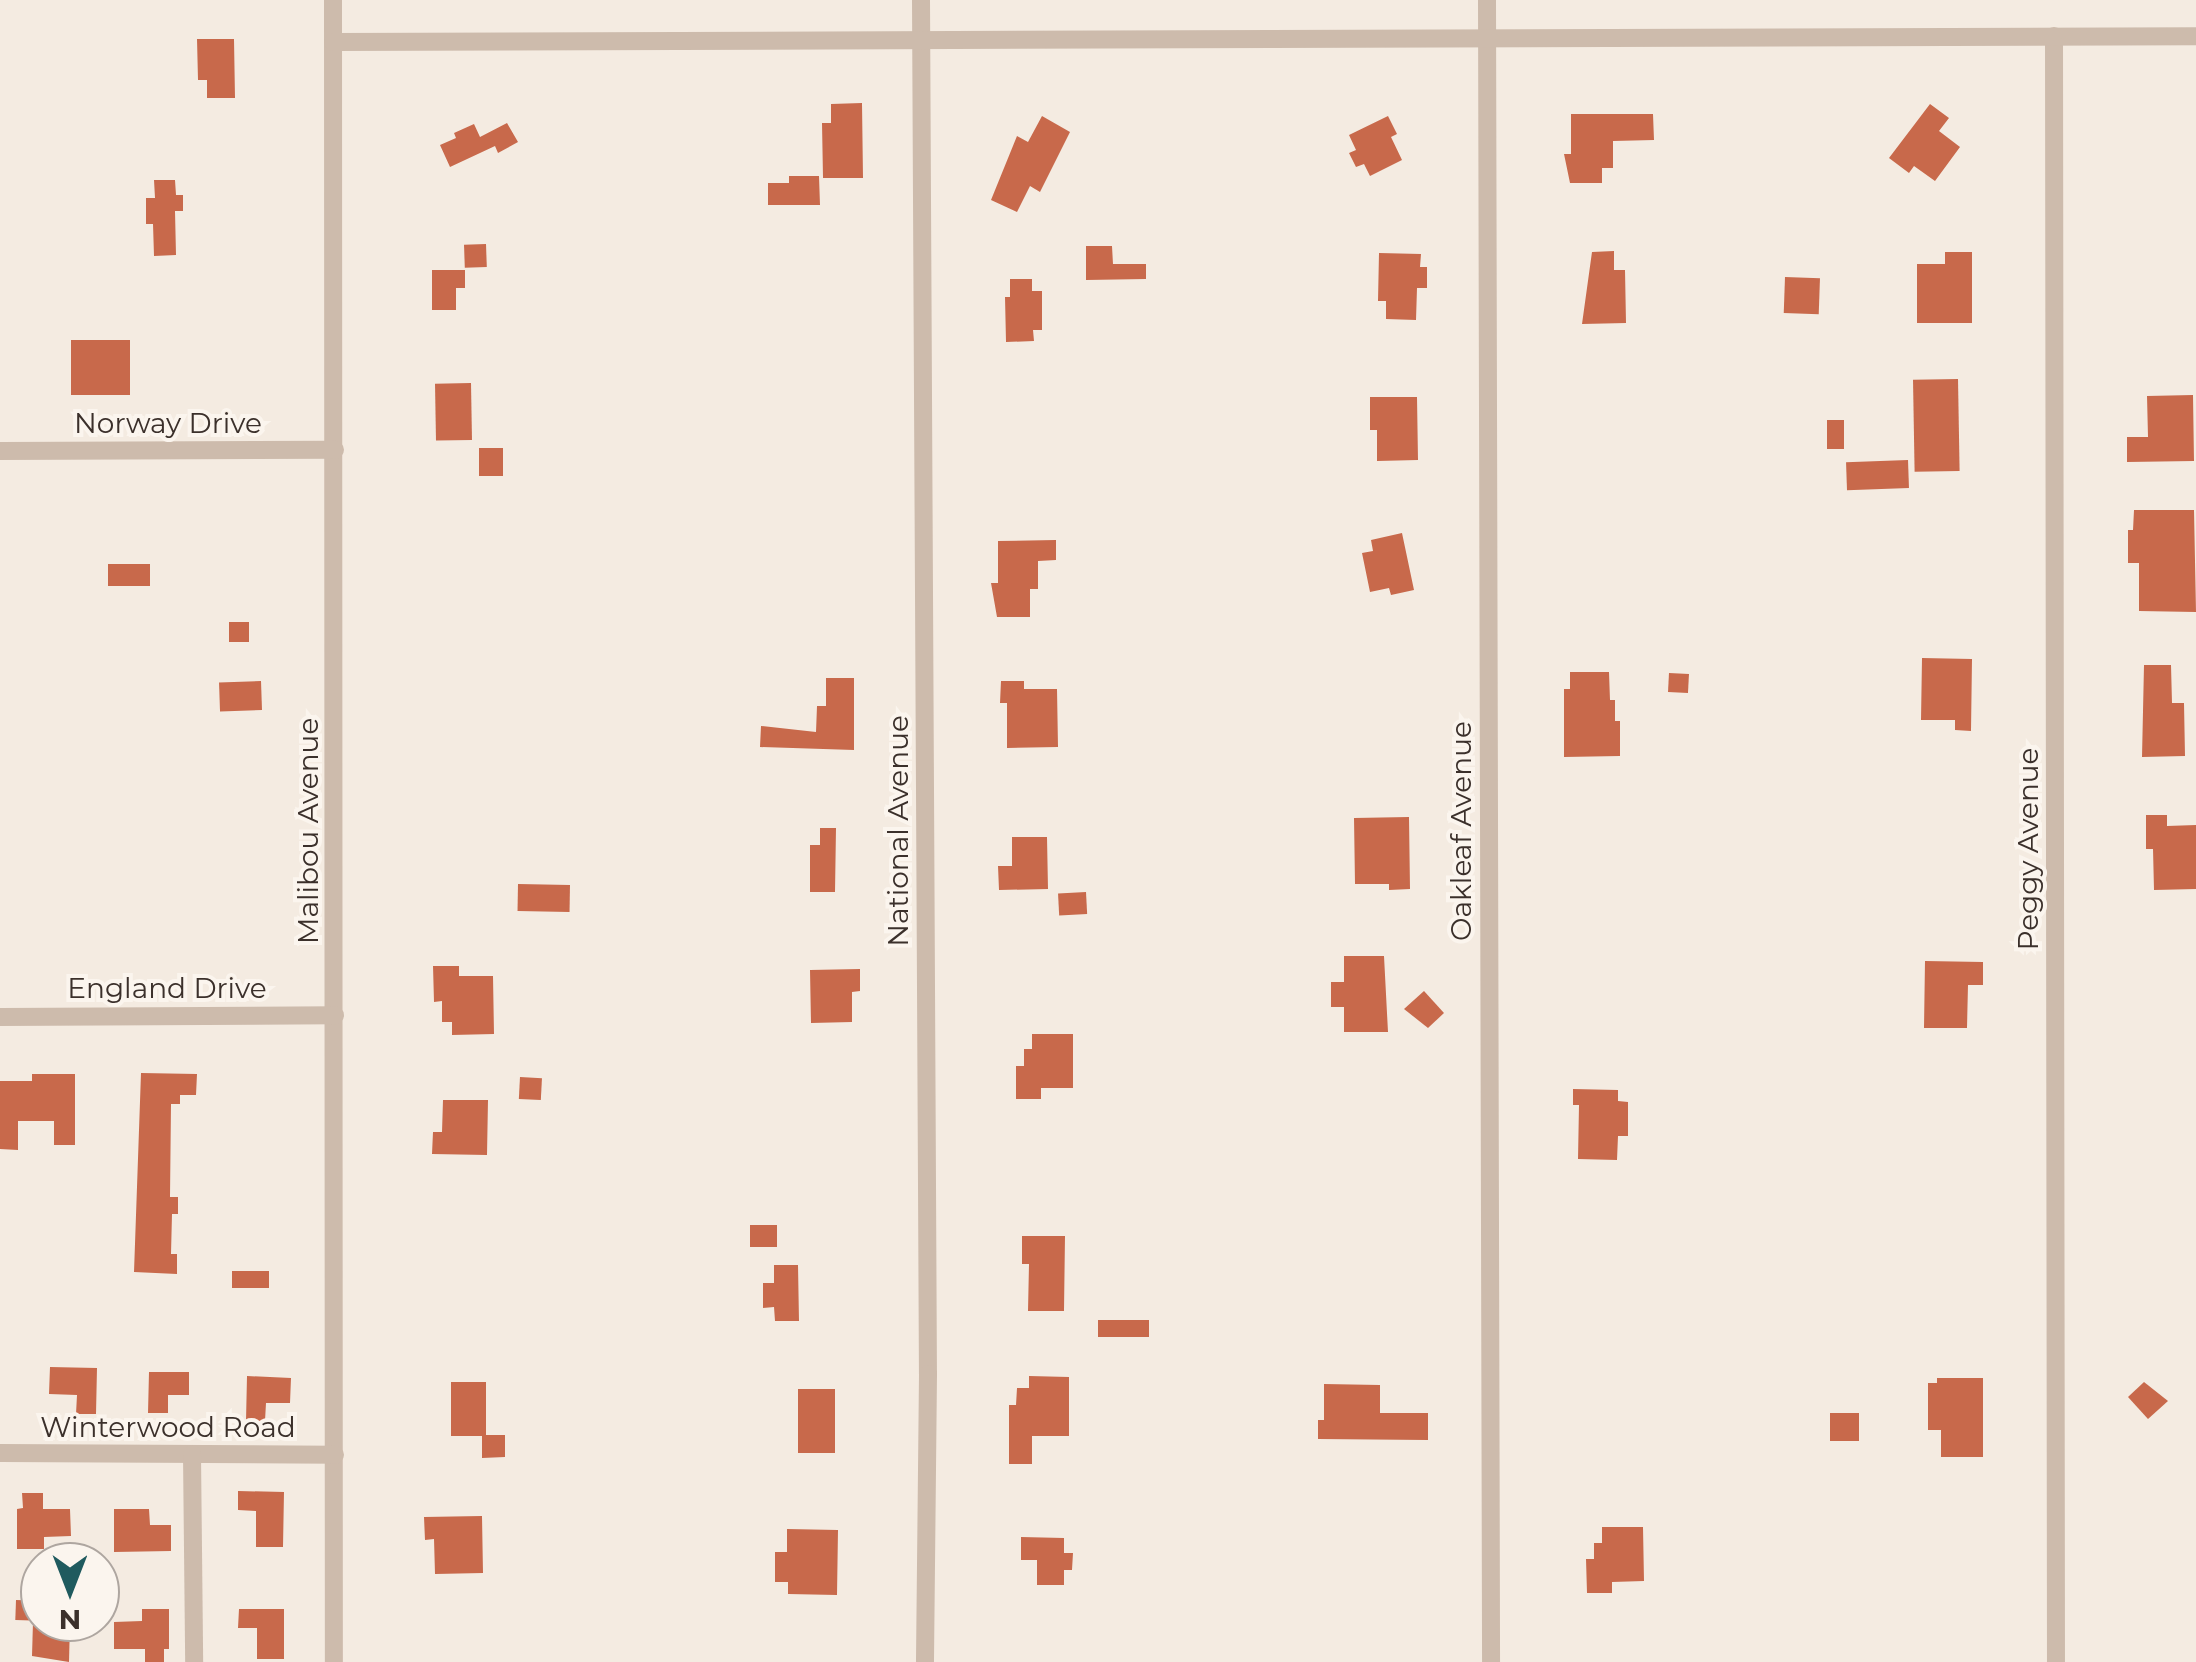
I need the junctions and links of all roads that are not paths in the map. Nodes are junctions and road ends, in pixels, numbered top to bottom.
1 (333, 0) edge
2 (921, 0) edge
3 (1486, 0) edge
4 (2054, 36) junction
5 (2196, 36) edge
6 (1488, 40) junction
7 (333, 42) junction
8 (921, 42) junction
9 (336, 450) junction
10 (0, 452) edge
11 (335, 1015) junction
12 (0, 1017) edge
13 (0, 1454) edge
14 (192, 1454) junction
15 (335, 1455) junction
16 (194, 1662) edge
17 (334, 1662) edge
18 (926, 1662) edge
19 (1491, 1662) edge
20 (2056, 1662) edge

1 - 7 street, Malibou Avenue
2 - 8 street, National Avenue
3 - 6 street, Oakleaf Avenue
4 - 5 street
4 - 6 street
4 - 20 street, Peggy Avenue
6 - 8 street
6 - 19 street, Oakleaf Avenue
7 - 8 street
7 - 9 street, Malibou Avenue
8 - 18 street, National Avenue
9 - 10 street, Norway Drive
9 - 11 street, Malibou Avenue
11 - 12 street, England Drive
11 - 15 street, Malibou Avenue
13 - 14 street, Winterwood Road
14 - 15 street, Winterwood Road
14 - 16 street
15 - 17 street, Malibou Avenue

